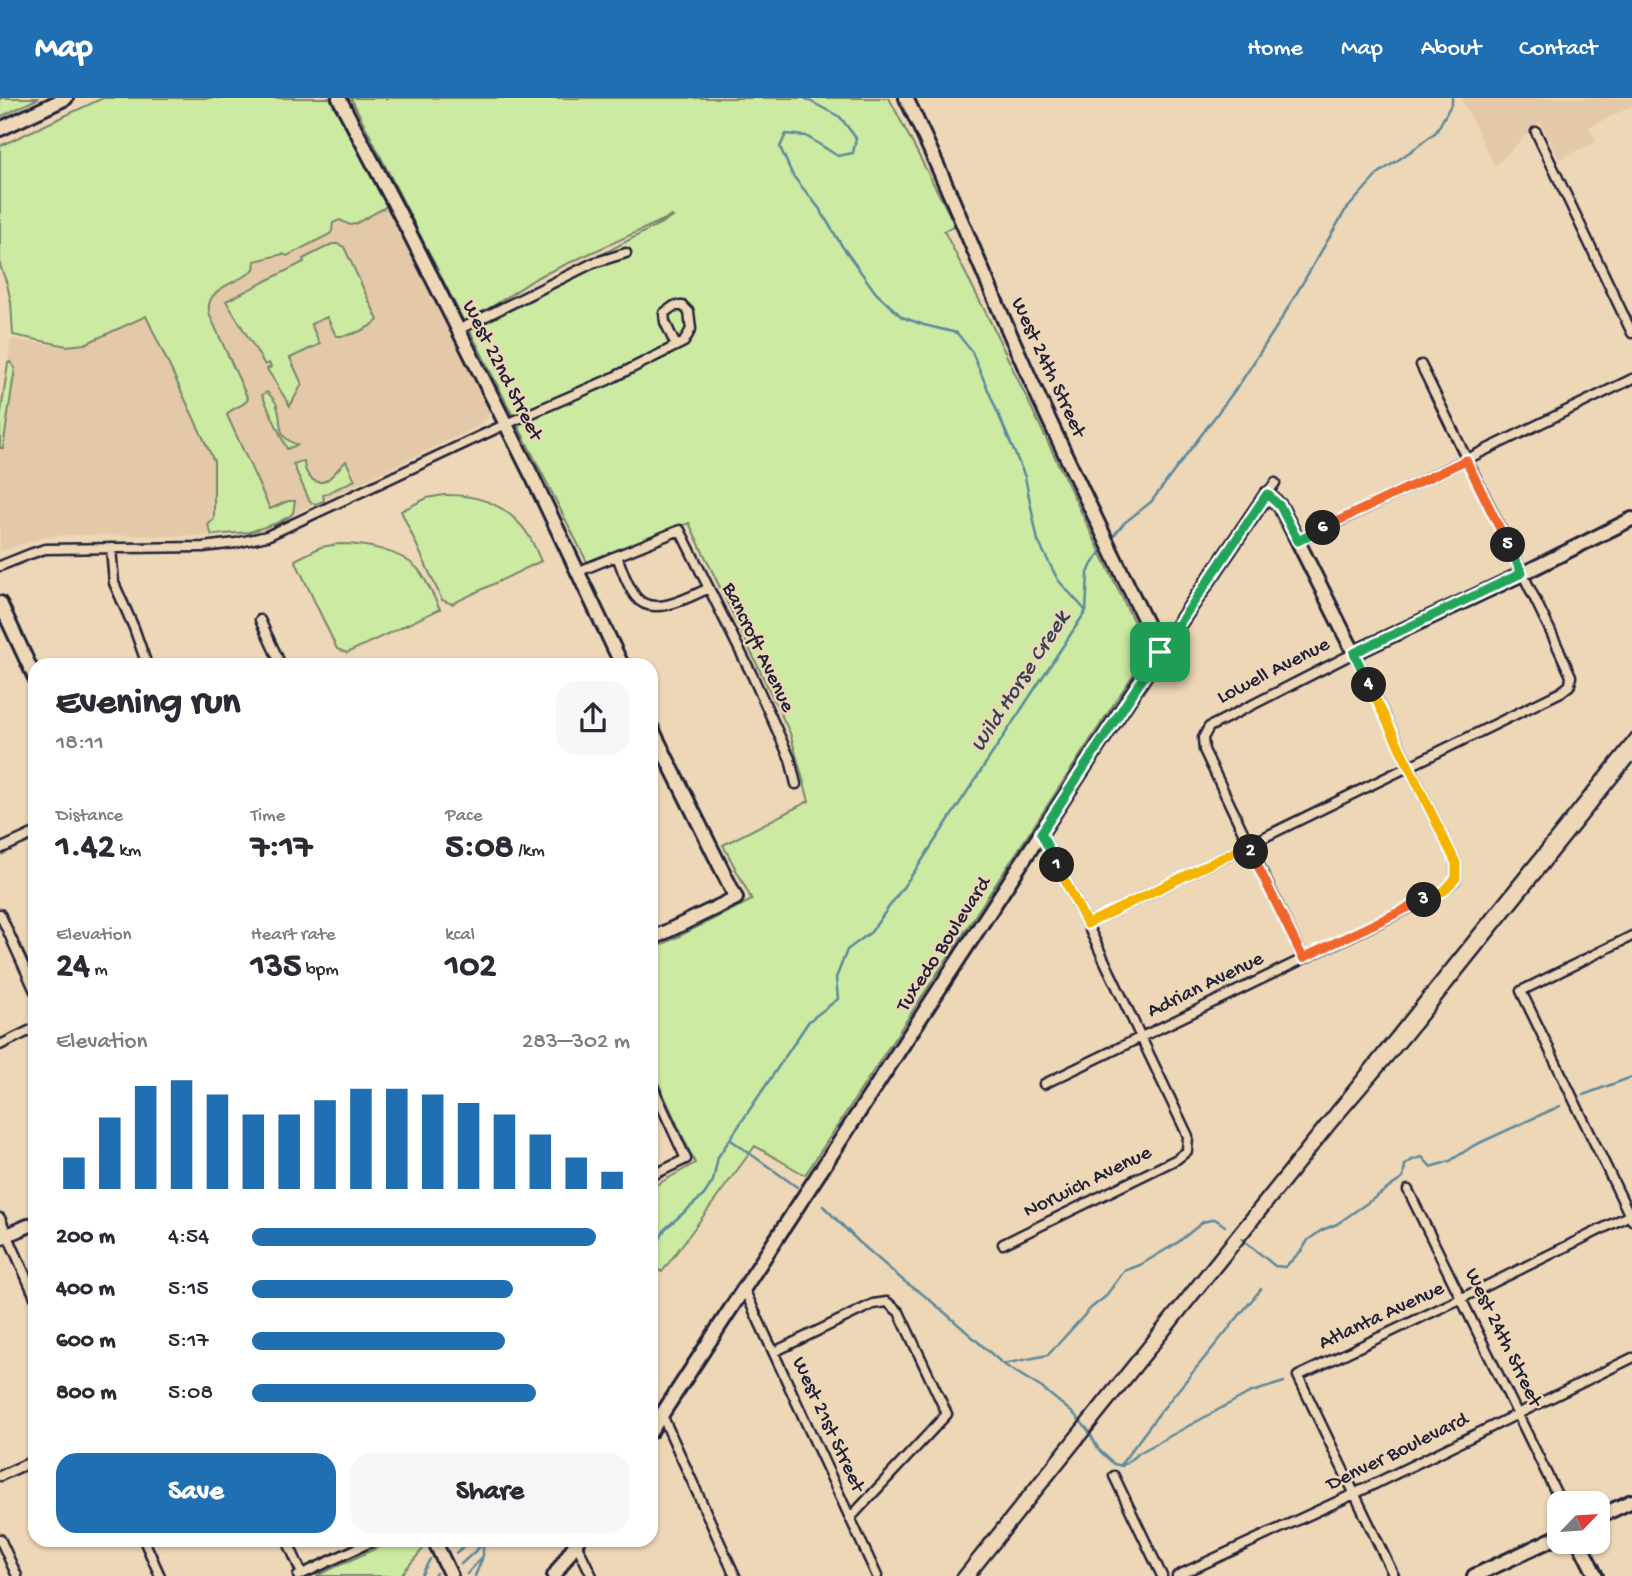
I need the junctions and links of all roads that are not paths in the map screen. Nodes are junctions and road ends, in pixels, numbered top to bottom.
1 (66, 98) edge
2 (339, 98) edge
3 (906, 98) edge
4 (1, 129) edge
5 (1536, 132) dead end
6 (626, 253) dead end
7 (458, 330) junction
8 (1632, 332) edge
9 (676, 346) junction
10 (1421, 365) dead end
11 (1632, 379) edge
12 (506, 424) junction
13 (1466, 460) junction
14 (1632, 519) edge
15 (1298, 541) junction
16 (111, 548) junction
17 (617, 556) junction
18 (0, 566) edge
19 (577, 572) junction
20 (1522, 573) junction
21 (709, 588) junction
22 (0, 603) edge
23 (260, 620) dead end
24 (1160, 652) junction
25 (1354, 653) junction
26 (145, 658) edge
27 (278, 658) edge
28 (619, 658) edge
29 (28, 663) edge
30 (658, 741) edge
31 (1409, 765) junction
32 (796, 784) dead end
33 (1041, 833) junction
34 (28, 835) edge
35 (1248, 845) junction
36 (0, 849) edge
37 (0, 914) edge
38 (1087, 924) junction
39 (658, 936) edge
40 (1632, 936) edge
41 (1303, 958) junction
42 (28, 976) edge
43 (28, 1031) edge
44 (1141, 1038) junction
45 (0, 1045) edge
46 (1044, 1084) dead end
47 (658, 1098) edge
48 (658, 1173) edge
49 (1408, 1190) dead end
50 (1631, 1216) edge
51 (0, 1218) edge
52 (28, 1226) edge
53 (4, 1236) edge
54 (1003, 1244) dead end
55 (28, 1283) edge
56 (744, 1289) junction
57 (1462, 1298) junction
58 (774, 1352) junction
59 (1632, 1358) edge
60 (1517, 1414) junction
61 (662, 1415) junction
62 (658, 1421) edge
63 (28, 1463) edge
64 (0, 1476) edge
65 (1114, 1476) dead end
66 (1555, 1491) edge
67 (1354, 1494) junction
68 (1632, 1501) edge
69 (1610, 1511) edge
70 (850, 1517) junction
71 (0, 1539) edge
72 (1547, 1542) edge
73 (147, 1547) edge
74 (290, 1547) edge
75 (360, 1547) edge
76 (437, 1547) edge
77 (573, 1547) edge
78 (580, 1547) edge
79 (1585, 1554) edge
80 (300, 1575) edge
81 (17, 1576) edge
82 (160, 1576) edge
83 (451, 1576) edge
84 (554, 1576) edge
85 (592, 1576) edge
86 (735, 1576) edge
87 (878, 1576) edge
88 (1163, 1576) edge
89 (1177, 1576) edge
90 (1394, 1576) edge
91 (1474, 1576) edge
92 (1596, 1576) edge

1 - 4 street
2 - 7 street, West 22nd Street
3 - 24 street, West 24th Street
5 - 8 street
6 - 7 street
7 - 12 street, West 22nd Street
9 - 9 street
9 - 12 street
10 - 13 street
11 - 13 street
12 - 16 street
12 - 19 street, West 22nd Street
13 - 15 street
13 - 20 street
14 - 20 street, Lowell Avenue
15 - 24 street, Tuxedo Boulevard
15 - 25 street
16 - 18 street
16 - 26 street
17 - 19 street
17 - 21 street
17 - 21 street, Bancroft Avenue
19 - 28 street, West 22nd Street
20 - 25 street, Lowell Avenue
20 - 31 street
21 - 32 street, Bancroft Avenue
22 - 29 street
23 - 27 street
24 - 33 street, Tuxedo Boulevard
25 - 31 street
25 - 35 street, Lowell Avenue
30 - 39 street
31 - 35 street
31 - 41 street, Adrian Avenue
33 - 38 street
33 - 56 street, Tuxedo Boulevard
34 - 36 street
35 - 38 street
35 - 41 street
37 - 42 street
38 - 44 street
40 - 50 street
41 - 44 street, Adrian Avenue
43 - 45 street
44 - 46 street, Adrian Avenue
44 - 54 street, Norwich Avenue
47 - 48 street
49 - 57 street, West 24th Street
50 - 57 street, Atlanta Avenue
51 - 53 street
52 - 53 street
53 - 55 street
56 - 58 street, West 21st Street
56 - 61 street, Tuxedo Boulevard
57 - 60 street, West 24th Street
57 - 67 street, Atlanta Avenue
58 - 70 street, West 21st Street
58 - 70 street
59 - 60 street, Denver Boulevard
60 - 66 street, West 24th Street
60 - 67 street, Denver Boulevard
61 - 62 street, Tuxedo Boulevard
61 - 86 street
63 - 64 street
65 - 88 street
67 - 89 street, Denver Boulevard
67 - 90 street
68 - 69 street
70 - 87 street, West 21st Street
71 - 81 street
72 - 91 street
73 - 82 street
74 - 80 street
75 - 80 street
76 - 83 street
77 - 84 street
78 - 85 street
79 - 92 street

